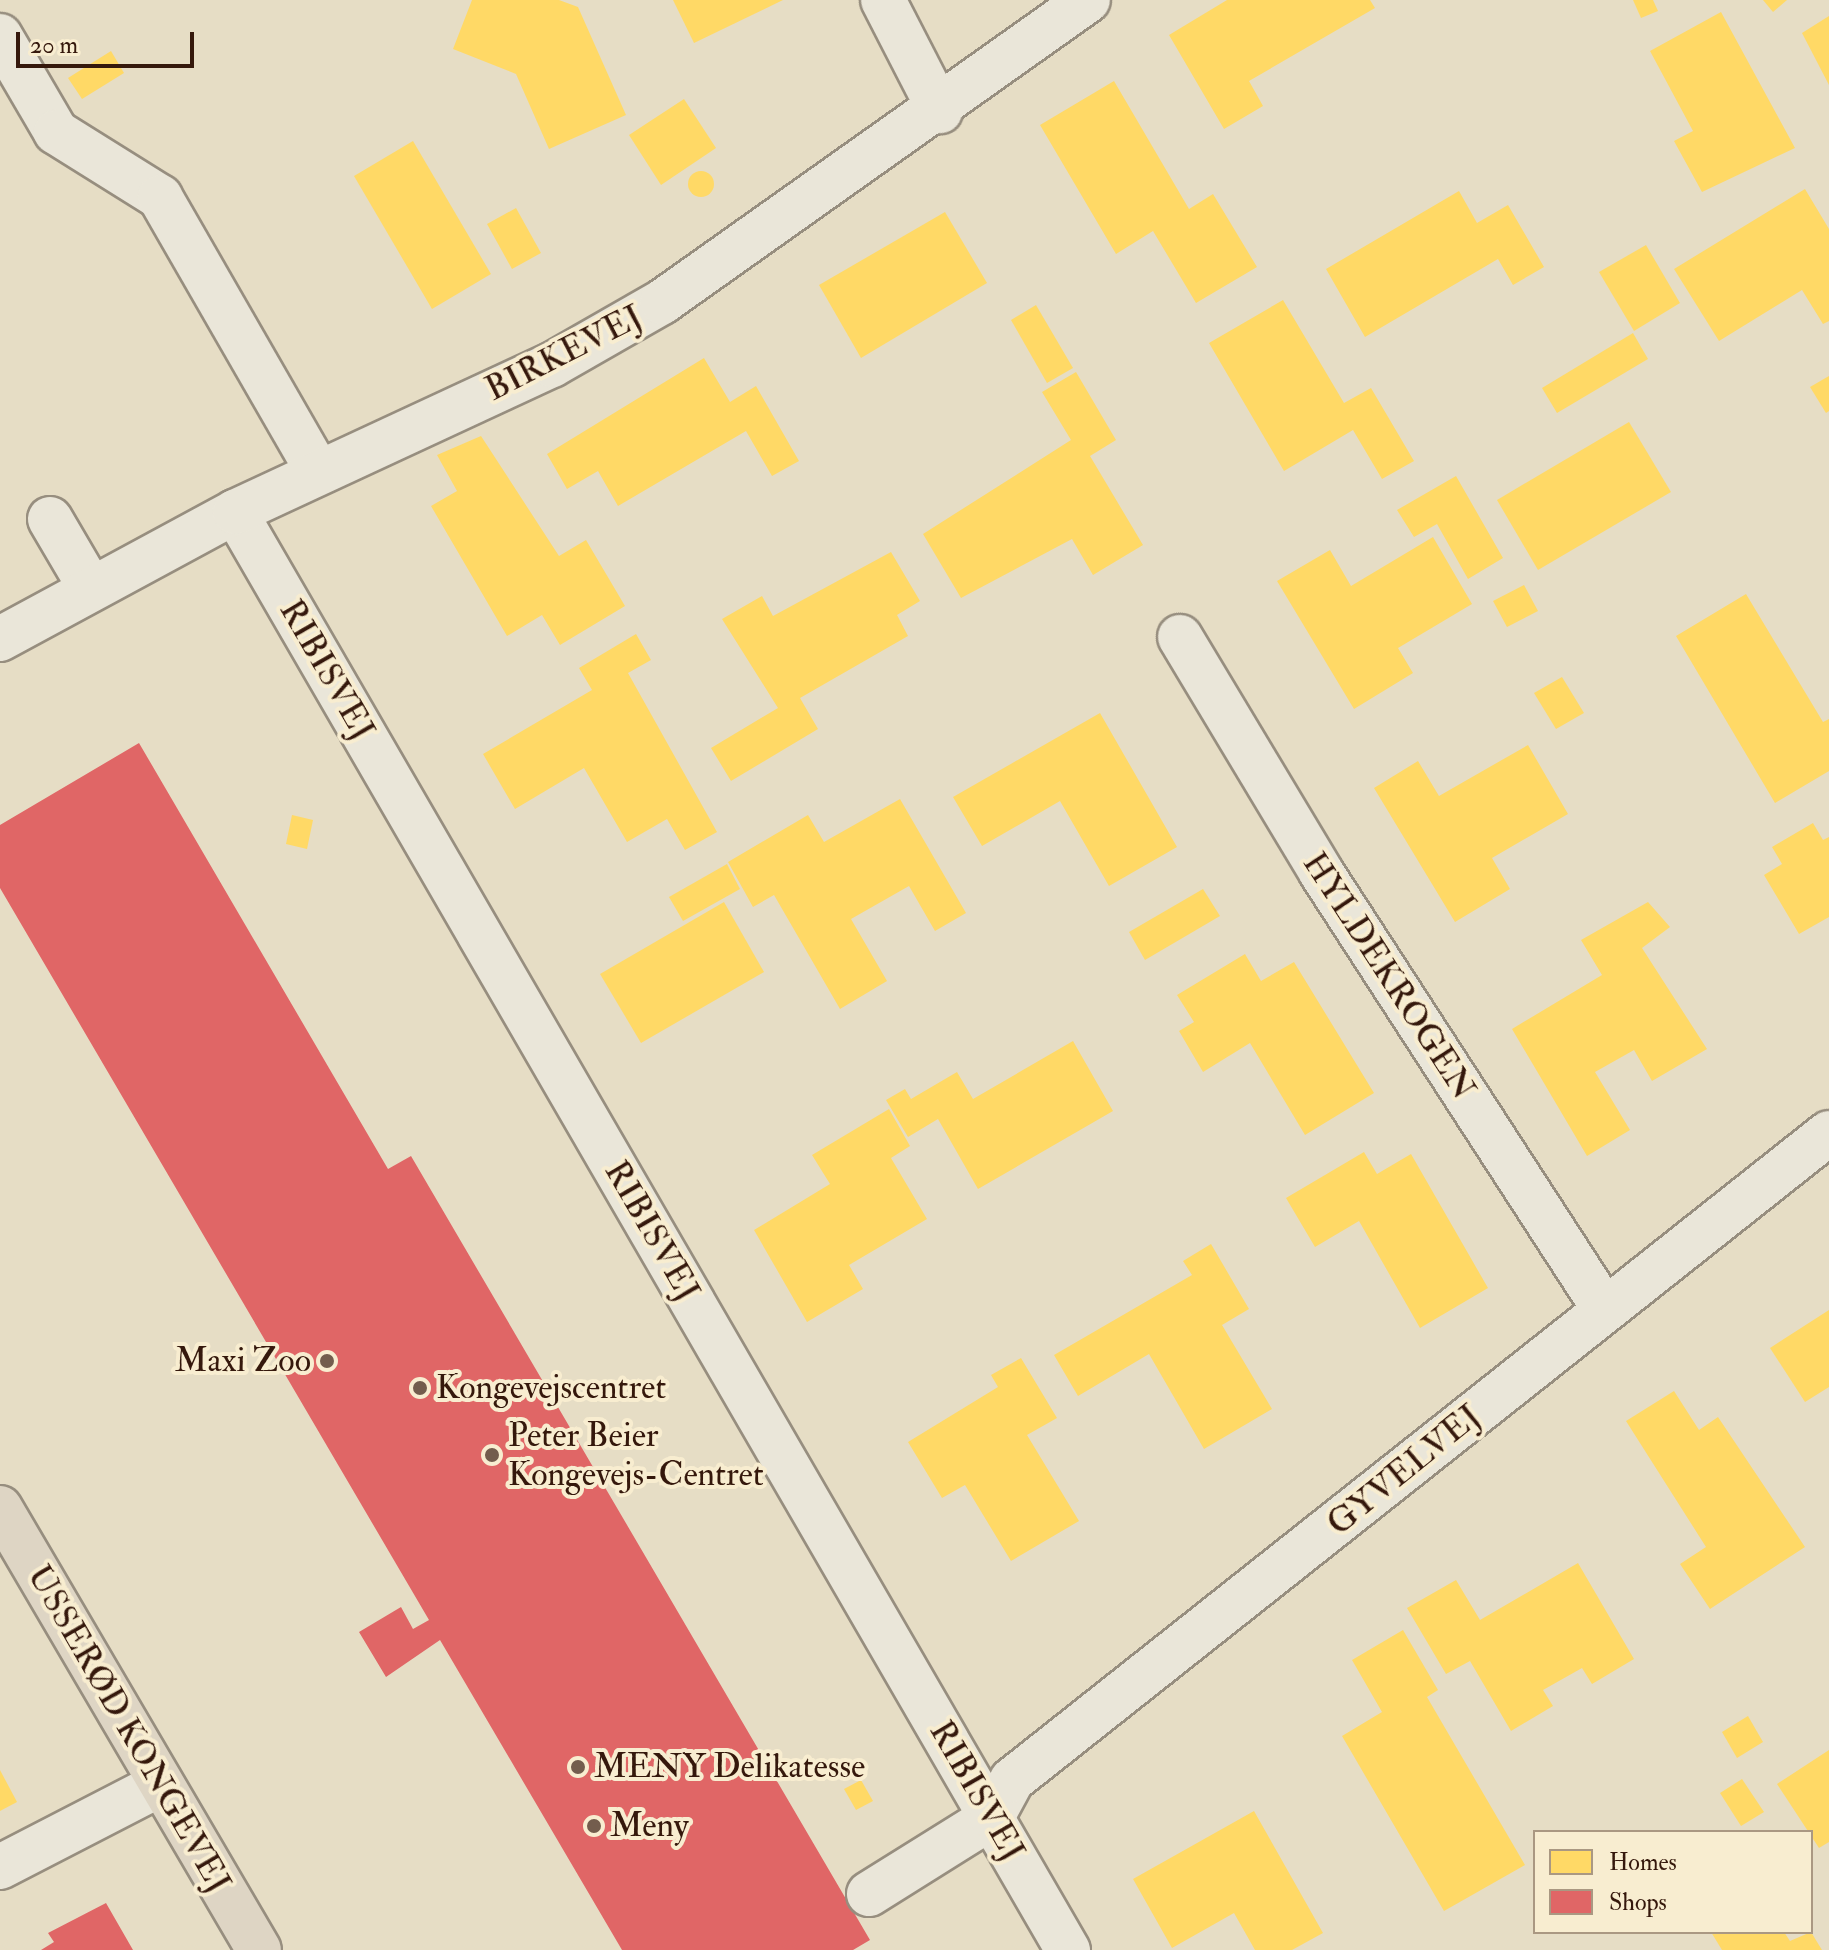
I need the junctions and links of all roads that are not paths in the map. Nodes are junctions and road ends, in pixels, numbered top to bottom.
1 (883, 0) edge
2 (1088, 0) edge
3 (0, 36) edge
4 (940, 111) junction
5 (318, 472) junction
6 (235, 512) junction
7 (50, 519) dead end
8 (91, 589) junction
9 (1180, 637) dead end
10 (0, 639) edge
11 (1829, 1133) edge
12 (1605, 1310) junction
13 (0, 1508) edge
14 (161, 1784) junction
15 (992, 1817) junction
16 (0, 1867) edge
17 (869, 1894) dead end
18 (259, 1950) edge
19 (1068, 1950) edge

1 - 4 street
2 - 4 street, BIRKEVEJ
3 - 5 street
4 - 5 street, BIRKEVEJ
5 - 6 street, BIRKEVEJ
6 - 8 street, BIRKEVEJ
6 - 15 street, RIBISVEJ
7 - 8 street
8 - 10 street, BIRKEVEJ
9 - 12 street, HYLDEKROGEN
11 - 12 street, GYVELVEJ
12 - 15 street, GYVELVEJ
13 - 14 main road, USSERØD KONGEVEJ
14 - 16 street
14 - 18 main road, USSERØD KONGEVEJ
15 - 17 street
15 - 19 street, RIBISVEJ

